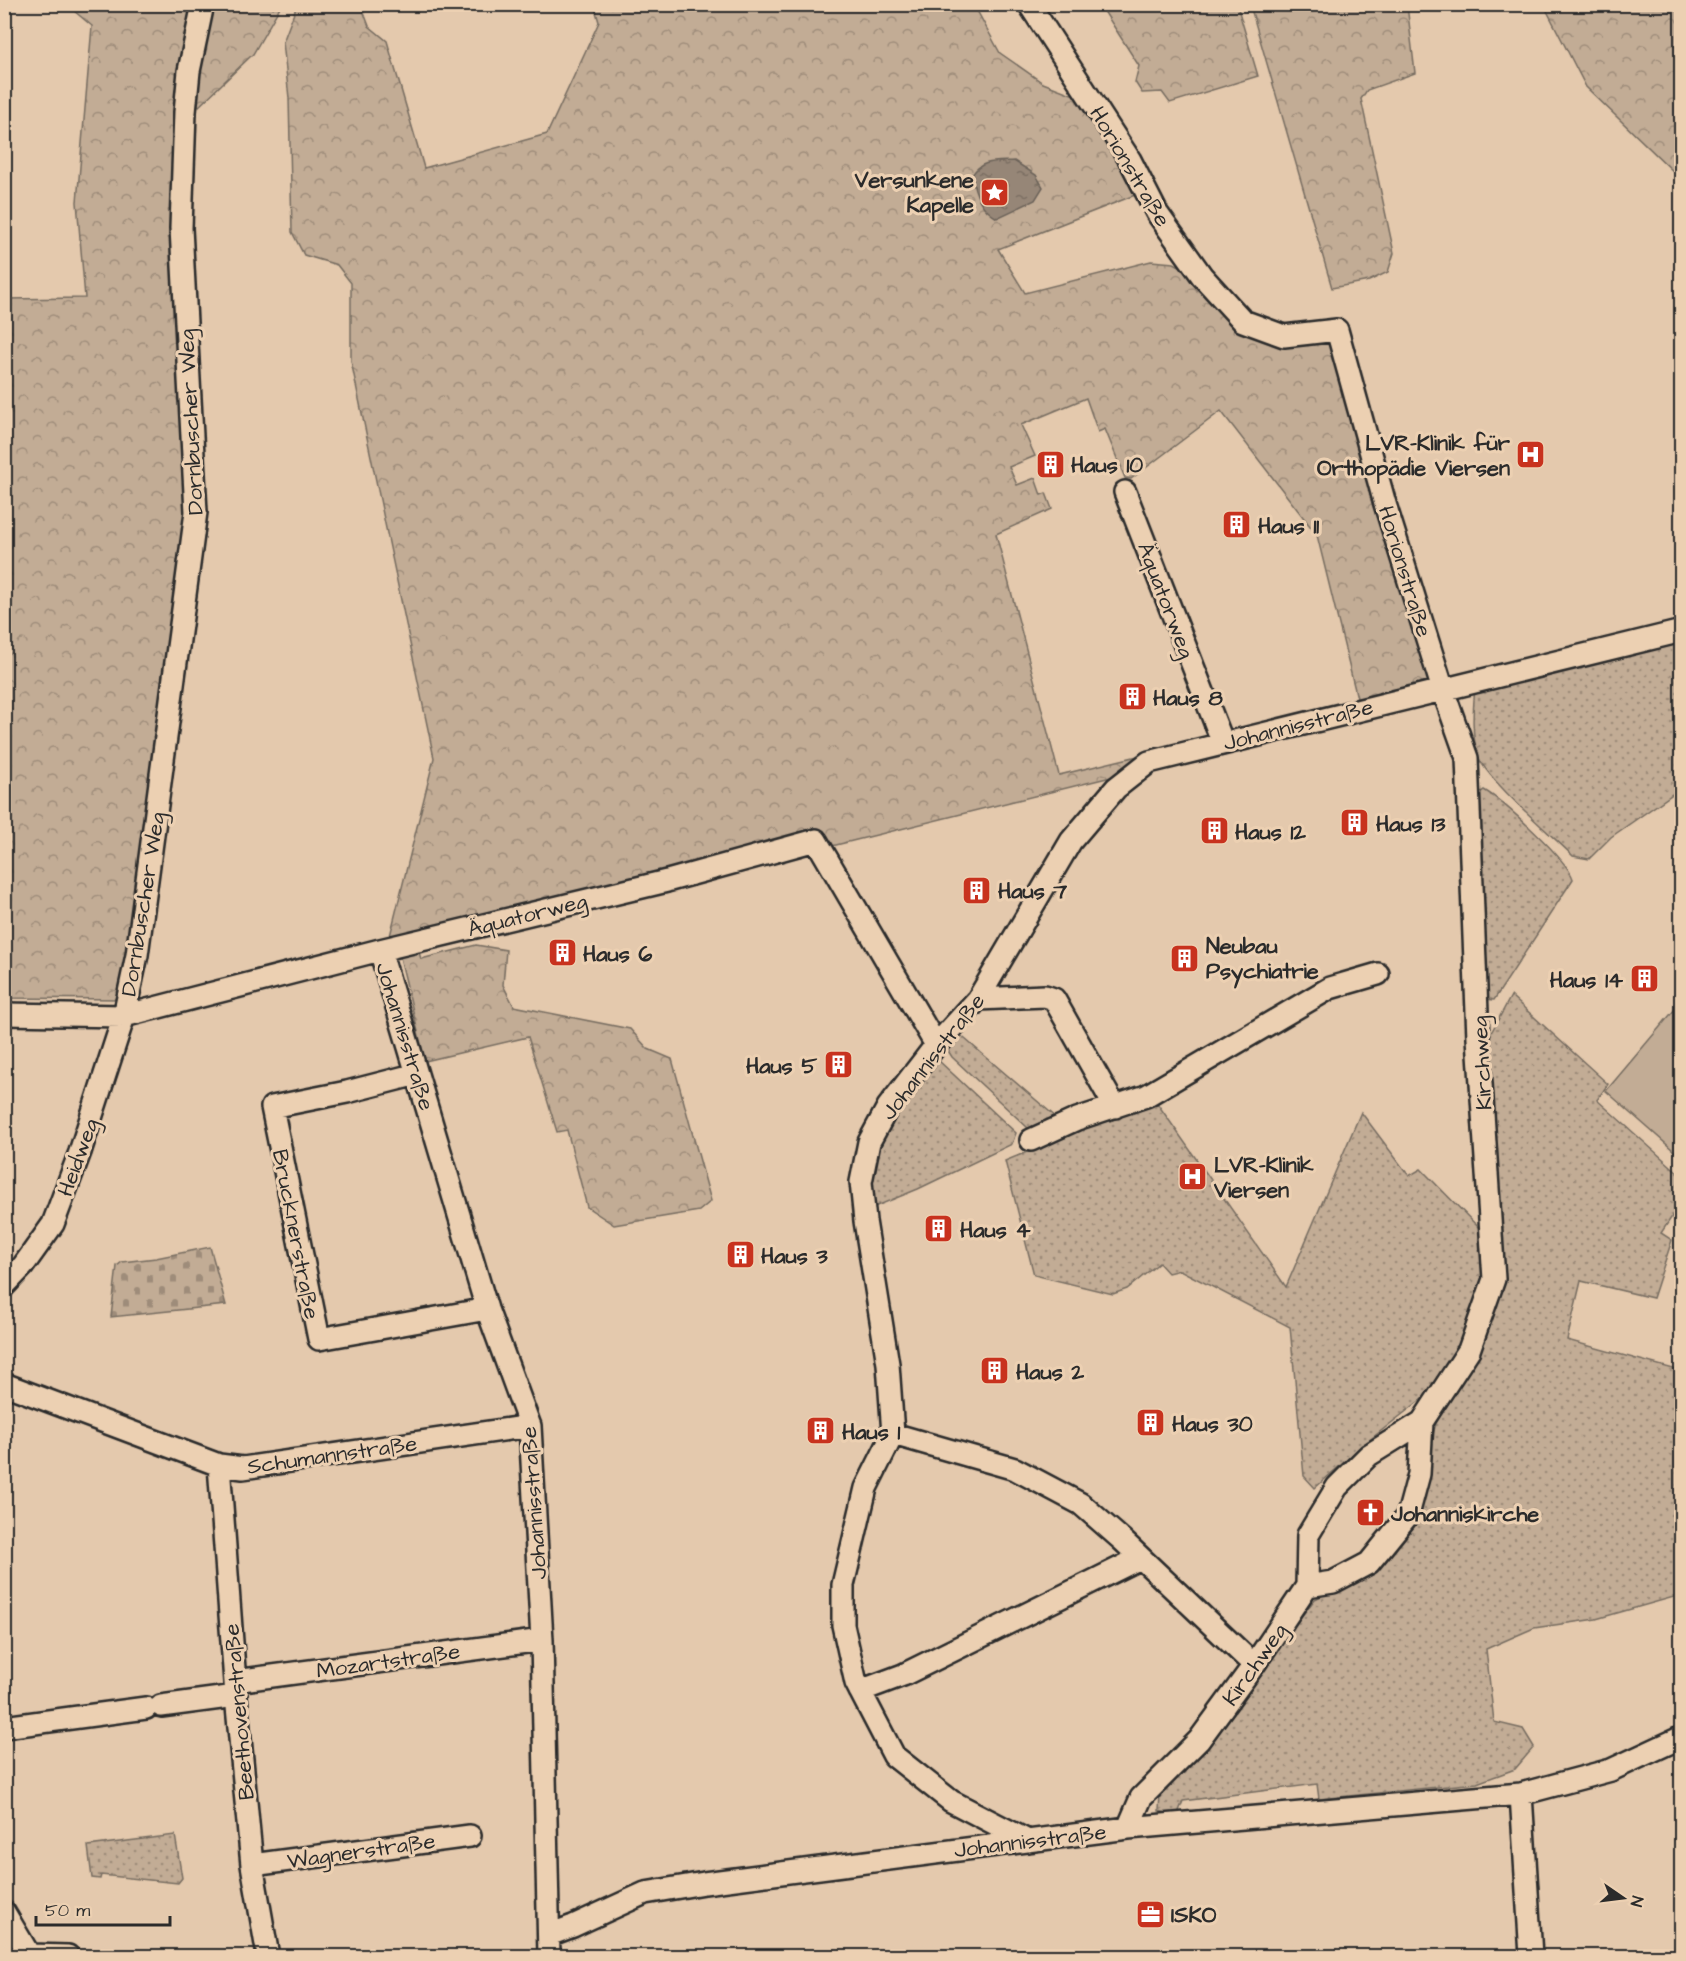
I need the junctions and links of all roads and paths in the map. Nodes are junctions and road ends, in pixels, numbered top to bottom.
1 (203, 4) edge
2 (1029, 4) edge
3 (1125, 492) dead end
4 (1682, 630) edge
5 (1443, 690) junction
6 (1223, 743) junction
7 (380, 950) junction
8 (1378, 974) dead end
9 (978, 999) junction
10 (4, 1014) edge
11 (124, 1016) junction
12 (936, 1045) junction
13 (417, 1074) junction
14 (1115, 1107) junction
15 (1031, 1140) dead end
16 (4, 1286) edge
17 (487, 1309) junction
18 (4, 1384) edge
19 (1422, 1422) junction
20 (530, 1426) junction
21 (893, 1434) junction
22 (219, 1466) junction
23 (1140, 1558) junction
24 (1307, 1586) junction
25 (542, 1640) junction
26 (1254, 1665) junction
27 (235, 1688) junction
28 (860, 1691) junction
29 (4, 1726) edge
30 (1682, 1737) edge
31 (1521, 1794) junction
32 (1128, 1828) junction
33 (470, 1836) dead end
34 (1028, 1841) junction
35 (252, 1864) junction
36 (4, 1912) edge
37 (549, 1935) junction
38 (30, 1956) edge
39 (68, 1956) edge
40 (268, 1956) edge
41 (549, 1956) edge
42 (1531, 1956) edge

1 - 11 street, Dornbuscher Weg
2 - 5 street, Horionstraße
3 - 6 street, Äquatorweg
4 - 5 street
5 - 6 street, Johannisstraße
5 - 19 street, Kirchweg
6 - 9 street, Johannisstraße
7 - 11 street, Äquatorweg
7 - 12 street, Äquatorweg
7 - 13 street, Johannisstraße
8 - 14 street
9 - 12 street, Johannisstraße
9 - 14 street
10 - 11 street, Äquatorweg
11 - 16 street, Heidweg
12 - 21 street, Johannisstraße
13 - 17 street, Johannisstraße
13 - 17 street, Brucknerstraße
14 - 15 street
17 - 20 street, Johannisstraße
18 - 22 street, Schumannstraße
19 - 24 street, Kirchweg
19 - 24 street, Kirchweg
20 - 22 street, Schumannstraße
20 - 25 street, Johannisstraße
21 - 23 street
21 - 28 street
22 - 27 street, Beethovenstraße
23 - 26 street
23 - 28 street
24 - 26 street, Kirchweg
25 - 27 street, Mozartstraße
25 - 37 street, Johannisstraße
26 - 32 street, Kirchweg
27 - 29 street, Mozartstraße
27 - 35 street, Beethovenstraße
28 - 34 street
30 - 31 street, Johannisstraße
31 - 32 street, Johannisstraße
31 - 42 street
32 - 34 street, Johannisstraße
33 - 35 street, Wagnerstraße
34 - 37 street, Johannisstraße
35 - 40 street, Beethovenstraße
36 - 38 street
37 - 41 street, Johannisstraße
38 - 39 street

